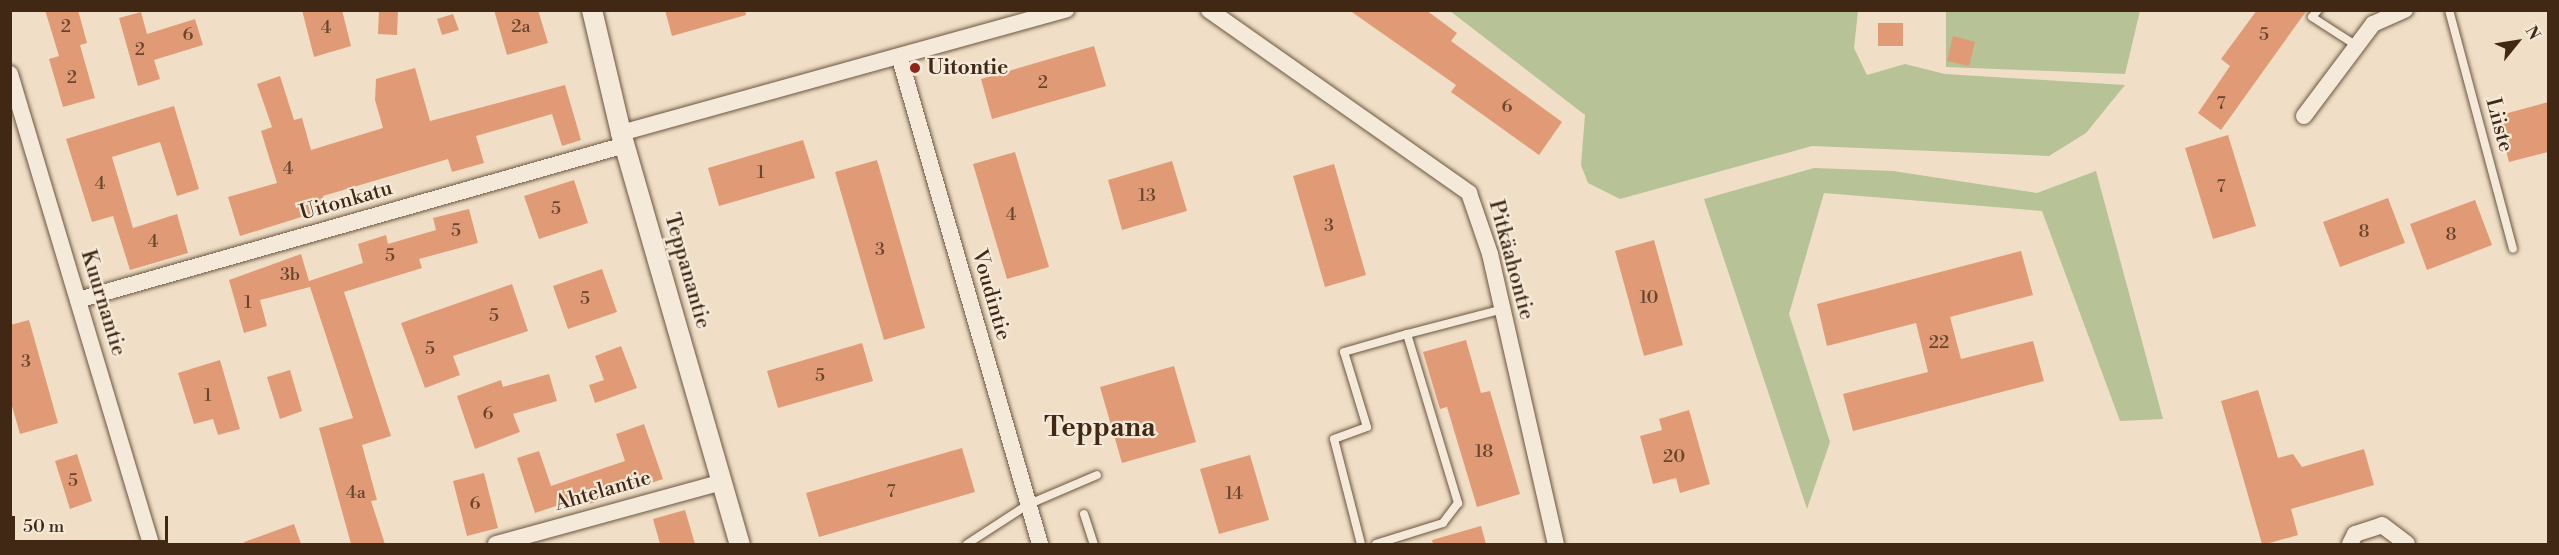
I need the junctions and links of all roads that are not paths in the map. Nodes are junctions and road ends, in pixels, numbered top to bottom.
1 (592, 10) edge
2 (1066, 10) edge
3 (1209, 10) edge
4 (2318, 10) edge
5 (2405, 10) edge
6 (2449, 10) edge
7 (2356, 46) junction
8 (900, 58) junction
9 (10, 74) edge
10 (14, 94) edge
11 (2304, 116) dead end
12 (623, 139) junction
13 (2513, 249) dead end
14 (78, 300) junction
15 (1503, 309) junction
16 (1407, 334) junction
17 (1097, 475) dead end
18 (722, 482) junction
19 (1027, 505) junction
20 (1084, 514) dead end
21 (151, 544) edge
22 (496, 544) edge
23 (740, 544) edge
24 (967, 544) edge
25 (1040, 544) edge
26 (1094, 544) edge
27 (1361, 544) edge
28 (1376, 544) edge
29 (1556, 544) edge
30 (2350, 544) edge
31 (2406, 544) edge

1 - 12 street, Teppanantie
2 - 8 street
3 - 15 street, Pitkäahontie
4 - 7 lane
5 - 7 street
6 - 13 lane, Liiste
7 - 11 street
8 - 12 street
8 - 19 street, Voudintie
9 - 10 street, Kuurnantie
10 - 14 street, Kuurnantie
12 - 14 street, Uitonkatu
12 - 18 street, Teppanantie
14 - 21 street, Kuurnantie
15 - 16 lane
15 - 29 street, Pitkäahontie
16 - 27 lane
16 - 28 lane
17 - 19 lane
18 - 22 street, Ahtelantie
18 - 23 street, Teppanantie
19 - 24 lane
19 - 25 street, Voudintie
20 - 26 lane
30 - 31 street

